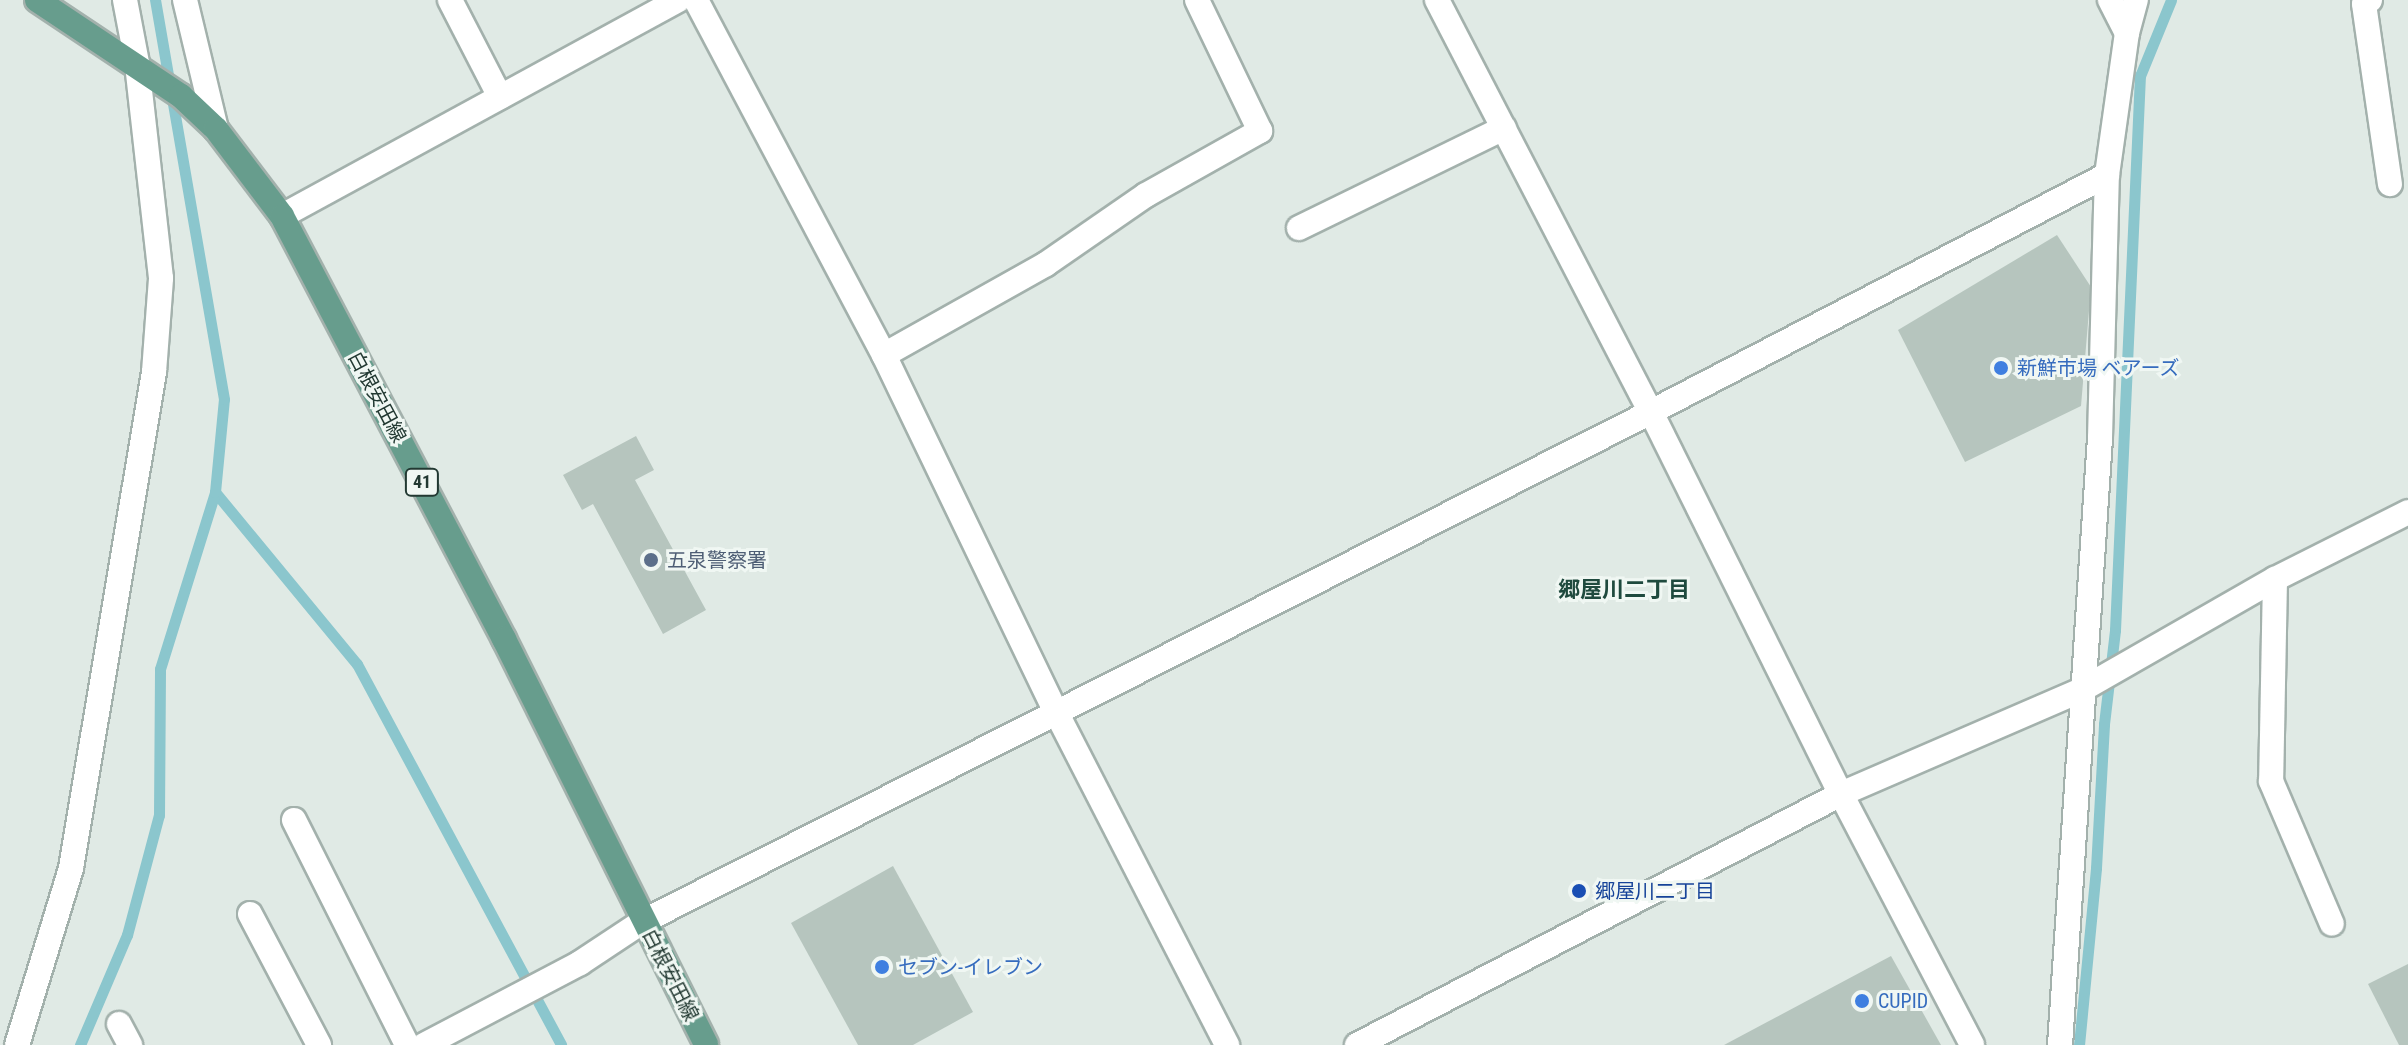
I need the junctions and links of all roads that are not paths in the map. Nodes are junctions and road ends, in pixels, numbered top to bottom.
1 (37, 0) edge
2 (125, 0) edge
3 (185, 0) edge
4 (450, 0) edge
5 (678, 0) edge
6 (696, 0) edge
7 (1197, 0) edge
8 (1437, 0) edge
9 (2110, 0) edge
10 (2136, 0) edge
11 (2370, 0) edge
12 (2127, 33) junction
13 (137, 63) junction
14 (500, 97) junction
15 (1504, 128) junction
16 (216, 129) junction
17 (2107, 175) junction
18 (2390, 184) dead end
19 (282, 216) junction
20 (1299, 228) dead end
21 (884, 355) junction
22 (1651, 412) junction
23 (2408, 512) edge
24 (2275, 579) junction
25 (2081, 690) junction
26 (1055, 710) junction
27 (1841, 794) junction
28 (294, 820) dead end
29 (250, 914) dead end
30 (642, 922) junction
31 (2332, 924) dead end
32 (17, 1045) edge
33 (319, 1045) edge
34 (407, 1045) edge
35 (424, 1045) edge
36 (706, 1045) edge
37 (1227, 1045) edge
38 (1357, 1045) edge
39 (1972, 1045) edge
40 (2060, 1045) edge

1 - 13 main road, 白根安田線 / 41
2 - 13 street
3 - 16 street
4 - 14 street
5 - 14 street
6 - 21 street
7 - 21 street
8 - 15 street
9 - 12 street
10 - 12 street
11 - 18 street
12 - 17 street
13 - 16 main road, 白根安田線 / 41
13 - 32 street
14 - 19 street
15 - 20 street
15 - 22 street
16 - 19 main road, 白根安田線 / 41
17 - 22 street
17 - 25 street
19 - 30 main road, 白根安田線 / 41
21 - 26 street
22 - 26 street
22 - 27 street
23 - 24 street
24 - 25 street
24 - 31 street
25 - 27 street
25 - 40 street
26 - 30 street
26 - 37 street
27 - 38 street
27 - 39 street
28 - 34 street
29 - 33 street
30 - 35 street
30 - 36 main road, 白根安田線 / 41

